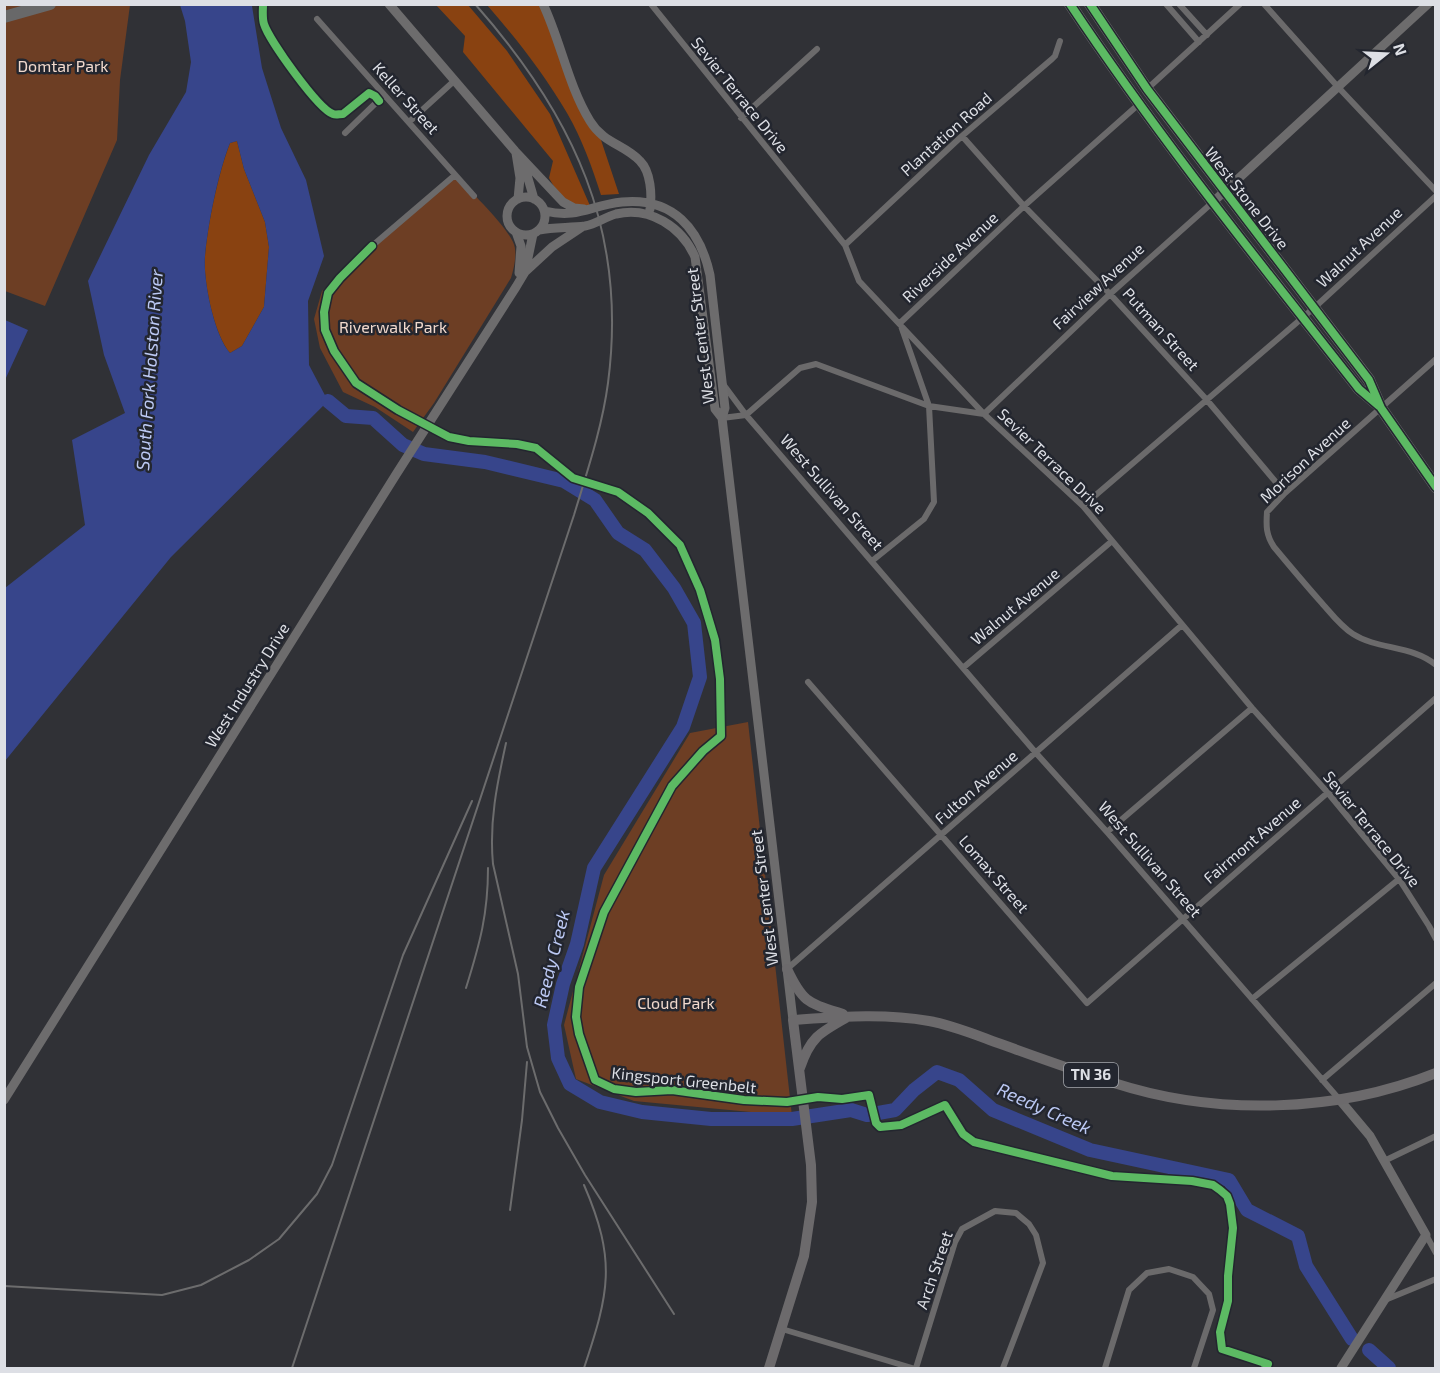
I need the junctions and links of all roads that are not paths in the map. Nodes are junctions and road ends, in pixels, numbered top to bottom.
1 (51, 4) edge
2 (388, 4) edge
3 (543, 4) edge
4 (651, 4) edge
5 (1090, 4) edge
6 (1166, 4) edge
7 (1179, 4) edge
8 (1240, 4) edge
9 (1264, 4) edge
10 (1428, 4) edge
11 (1071, 7) edge
12 (4, 17) edge
13 (317, 19) dead end
14 (1084, 25) junction
15 (1207, 35) junction
16 (1060, 41) dead end
17 (1199, 42) junction
18 (817, 49) dead end
19 (454, 81) junction
20 (1338, 87) junction
21 (1147, 89) junction
22 (384, 95) junction
23 (1140, 103) junction
24 (741, 118) junction
25 (409, 122) junction
26 (345, 133) dead end
27 (962, 136) junction
28 (1187, 142) junction
29 (518, 153) junction
30 (455, 175) junction
31 (1224, 192) junction
32 (1436, 194) edge
33 (474, 196) dead end
34 (518, 199) junction
35 (534, 199) junction
36 (1213, 202) junction
37 (651, 204) junction
38 (1024, 206) junction
39 (590, 209) junction
40 (544, 211) junction
41 (649, 215) junction
42 (585, 226) junction
43 (516, 232) junction
44 (536, 232) junction
45 (845, 245) junction
46 (372, 246) dead end
47 (525, 272) junction
48 (516, 287) junction
49 (1110, 294) junction
50 (1315, 307) junction
51 (1302, 317) junction
52 (900, 323) junction
53 (1436, 359) edge
54 (722, 384) junction
55 (1206, 399) junction
56 (929, 406) junction
57 (1381, 408) junction
58 (984, 414) junction
59 (746, 415) junction
60 (722, 418) junction
61 (1436, 487) edge
62 (1285, 493) junction
63 (1083, 506) junction
64 (1112, 541) junction
65 (872, 561) junction
66 (1182, 625) junction
67 (1436, 664) edge
68 (964, 668) junction
69 (808, 682) dead end
70 (1436, 698) edge
71 (1252, 708) junction
72 (1036, 753) junction
73 (1328, 793) junction
74 (1107, 832) junction
75 (941, 834) junction
76 (1399, 879) junction
77 (1182, 919) junction
78 (1436, 939) edge
79 (787, 969) junction
80 (1436, 982) edge
81 (1252, 999) junction
82 (1087, 1003) joint
83 (849, 1016) junction
84 (793, 1020) junction
85 (799, 1072) junction
86 (1436, 1073) edge
87 (1322, 1080) junction
88 (1339, 1099) junction
89 (4, 1101) edge
90 (1436, 1136) edge
91 (1384, 1161) junction
92 (1426, 1235) junction
93 (1436, 1252) edge
94 (1436, 1279) edge
95 (1385, 1300) junction
96 (782, 1329) junction
97 (769, 1368) edge
98 (914, 1368) edge
99 (1003, 1368) edge
100 (1105, 1368) edge
101 (1194, 1368) edge
102 (1341, 1368) edge

1 - 12 highway
2 - 19 main road
3 - 37 main road
4 - 24 street, Sevier Terrace Drive
5 - 21 highway, West Stone Drive
6 - 17 street
7 - 15 street
8 - 15 street
9 - 20 street
10 - 20 main road, Fairview Avenue
11 - 14 highway, West Stone Drive
13 - 22 street, Keller Street
14 - 21 highway
14 - 23 highway, West Stone Drive
15 - 17 street
16 - 27 street, Plantation Road
17 - 21 street
18 - 24 street
19 - 25 street
19 - 29 main road
20 - 31 main road, Fairview Avenue
20 - 32 street
21 - 28 highway, West Stone Drive
22 - 25 street, Keller Street
22 - 26 street
23 - 28 highway
23 - 36 highway, West Stone Drive
23 - 38 street, Riverside Avenue
24 - 45 street, Sevier Terrace Drive
25 - 30 street, Keller Street
27 - 38 street, Putman Street
27 - 45 street, Plantation Road
28 - 31 highway, West Stone Drive
29 - 34 main road
29 - 35 main road
29 - 39 main road
30 - 33 street, Keller Street
30 - 46 street
31 - 36 main road, Fairview Avenue
31 - 50 highway, West Stone Drive
32 - 50 street, Walnut Avenue
34 - 35 main road
34 - 43 main road
35 - 40 main road
36 - 49 street, Fairview Avenue
36 - 51 highway, West Stone Drive
37 - 39 main road, West Center Street
37 - 41 main road
37 - 54 main road, West Center Street
38 - 49 street, Putman Street
38 - 52 street, Riverside Avenue
39 - 40 main road, West Center Street
40 - 44 main road
41 - 42 main road, West Center Street
41 - 60 main road, West Center Street
42 - 44 main road, West Center Street
42 - 47 main road
43 - 44 main road
43 - 48 main road, West Industry Drive
44 - 47 main road, West Industry Drive
45 - 52 street, Sevier Terrace Drive
47 - 48 main road, West Industry Drive
48 - 89 main road, West Industry Drive
49 - 55 street, Putman Street
49 - 58 street, Fairview Avenue
50 - 51 street, Walnut Avenue
50 - 57 highway, West Stone Drive
51 - 55 street, Walnut Avenue
51 - 57 highway, West Stone Drive
52 - 56 street, Riverside Avenue
52 - 58 street, Sevier Terrace Drive
53 - 57 street, Morison Avenue
54 - 59 street, West Sullivan Street
54 - 60 main road, West Center Street
55 - 62 street, Putman Street
55 - 63 street, Walnut Avenue
56 - 58 street
56 - 59 street
56 - 65 street, Riverside Avenue
57 - 61 highway, West Stone Drive
57 - 62 street, Morison Avenue
58 - 63 street, Sevier Terrace Drive
59 - 60 street
59 - 65 street, West Sullivan Street
60 - 79 main road, West Center Street
62 - 67 street, Morison Avenue
63 - 64 street, Sevier Terrace Drive
64 - 66 street, Sevier Terrace Drive
64 - 68 street, Walnut Avenue
65 - 68 street, West Sullivan Street
66 - 71 street, Sevier Terrace Drive
66 - 72 street, Fulton Avenue
68 - 72 street, West Sullivan Street
69 - 75 street, Lomax Street
70 - 73 street, Fairmont Avenue
71 - 73 street, Sevier Terrace Drive
71 - 74 street
72 - 74 street, West Sullivan Street
72 - 75 street, Fulton Avenue
73 - 76 street, Sevier Terrace Drive
73 - 77 street, Fairmont Avenue
74 - 77 street, West Sullivan Street
75 - 79 street, Fulton Avenue
75 - 82 street, Lomax Street
76 - 78 street, Sevier Terrace Drive
76 - 81 street
77 - 81 street, West Sullivan Street
77 - 82 street, Fairmont Avenue
79 - 83 main road
79 - 84 main road, West Center Street
80 - 87 street
81 - 87 street, West Sullivan Street
83 - 84 main road, TN 36
83 - 85 main road
83 - 88 main road, TN 36
84 - 85 main road, West Center Street
85 - 96 main road, West Center Street
86 - 88 main road, TN 36
87 - 88 street, West Sullivan Street
88 - 91 main road, West Sullivan Street
90 - 91 street
91 - 92 main road, West Sullivan Street
92 - 93 street
92 - 95 main road
94 - 95 street
95 - 102 main road
96 - 97 main road, West Center Street
96 - 98 street
98 - 99 street, Arch Street
100 - 101 street

